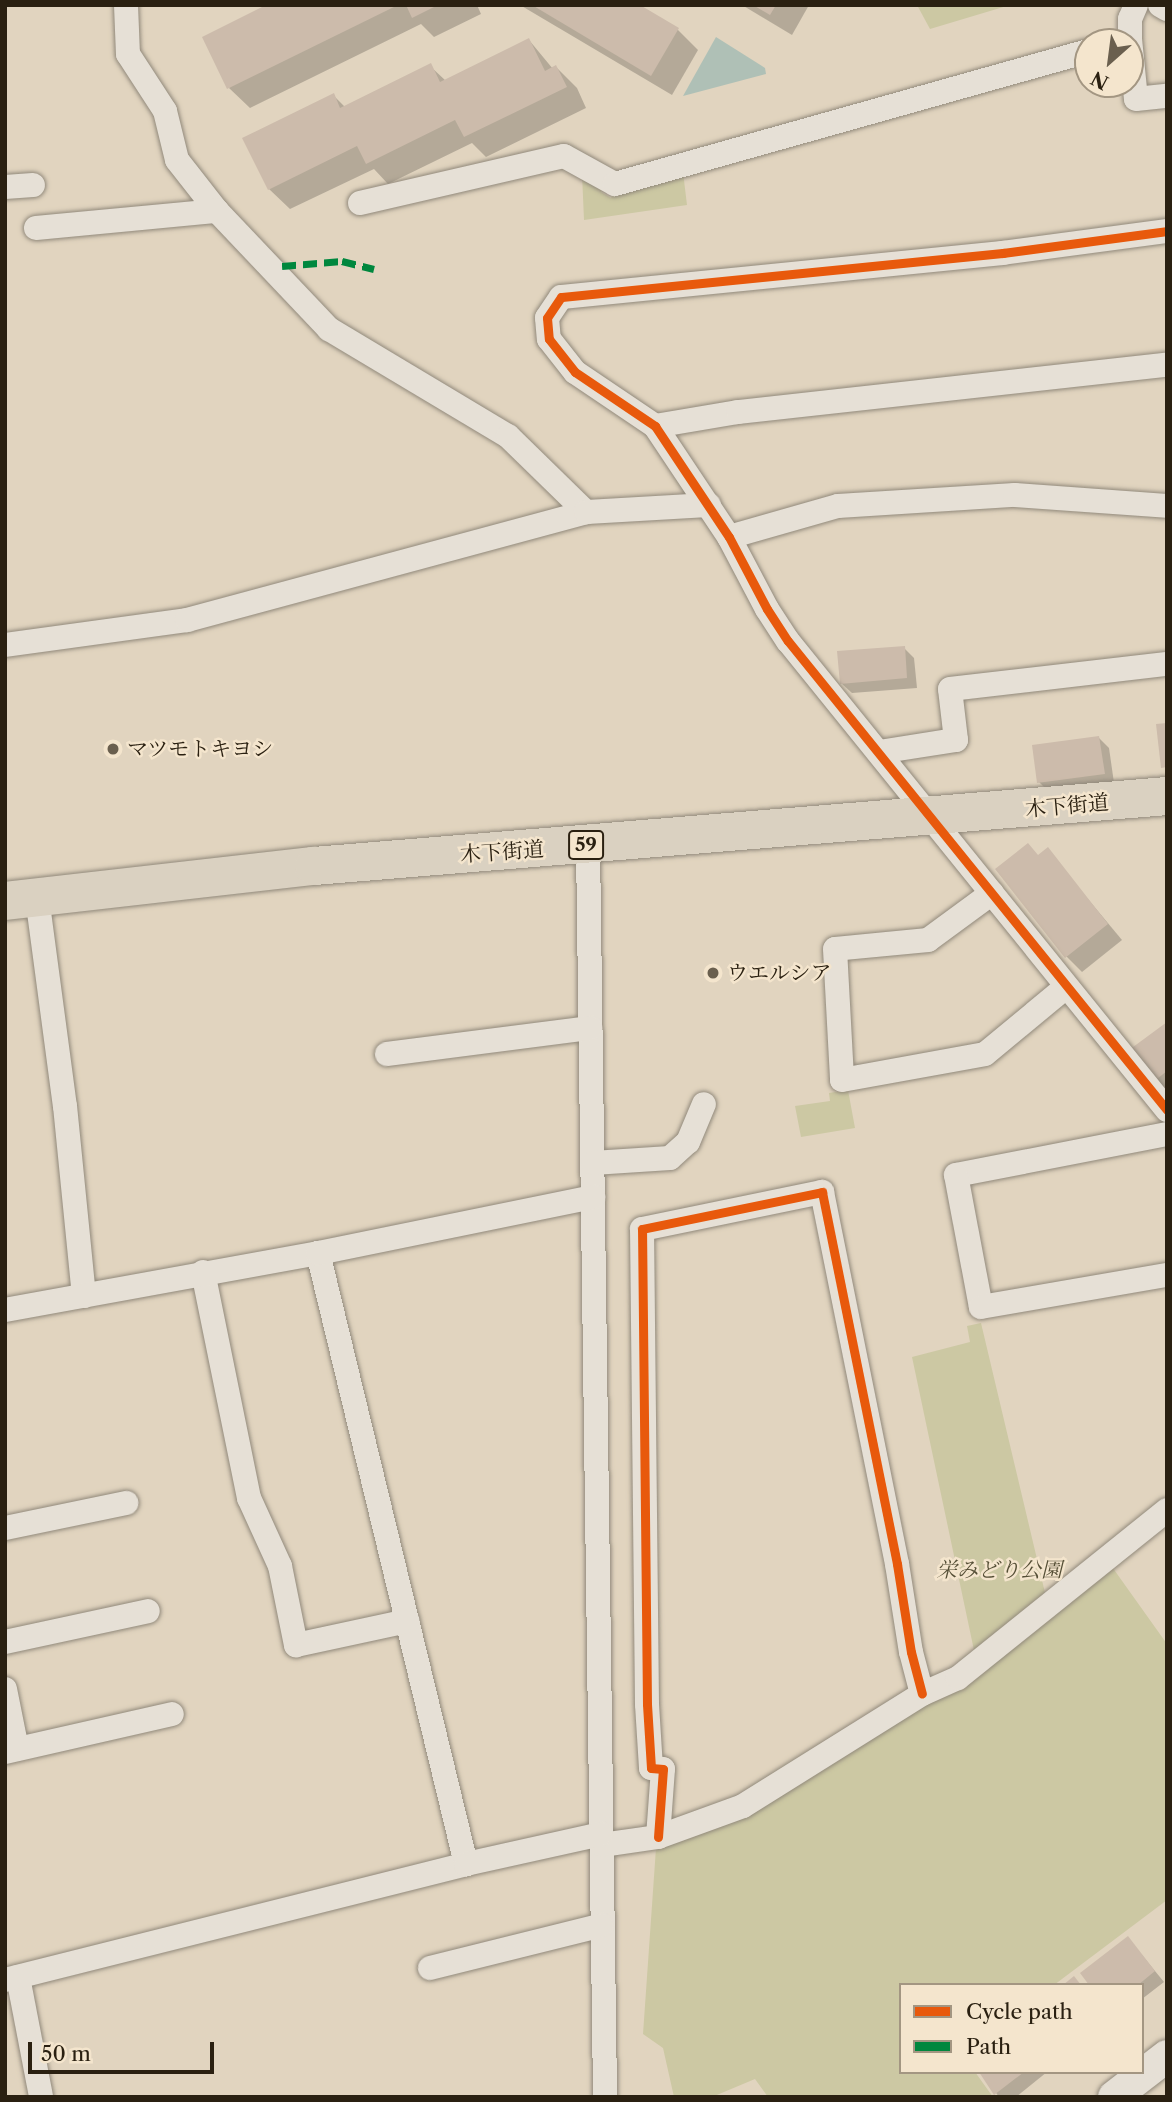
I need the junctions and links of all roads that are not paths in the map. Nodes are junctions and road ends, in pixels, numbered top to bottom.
1 (126, 5) edge
2 (1136, 5) edge
3 (1160, 5) edge
4 (1167, 9) edge
5 (1128, 28) edge
6 (1074, 55) edge
7 (1167, 96) edge
8 (1136, 98) edge
9 (33, 185) dead end
10 (5, 187) edge
11 (360, 203) dead end
12 (217, 211) junction
13 (36, 228) dead end
14 (1167, 231) edge
15 (1167, 365) edge
16 (655, 426) junction
17 (709, 505) junction
18 (1167, 506) edge
19 (586, 512) junction
20 (729, 537) junction
21 (5, 645) edge
22 (1167, 664) edge
23 (879, 752) junction
24 (1167, 796) edge
25 (932, 817) junction
26 (588, 845) junction
27 (992, 893) junction
28 (21, 899) edge
29 (1066, 987) junction
30 (590, 1028) junction
31 (387, 1054) dead end
32 (704, 1104) dead end
33 (1167, 1110) edge
34 (1167, 1134) edge
35 (593, 1163) junction
36 (593, 1197) junction
37 (317, 1253) junction
38 (203, 1272) junction
39 (1167, 1275) edge
40 (84, 1296) junction
41 (5, 1310) edge
42 (126, 1503) dead end
43 (1167, 1510) edge
44 (5, 1528) edge
45 (148, 1611) dead end
46 (407, 1621) junction
47 (5, 1643) edge
48 (5, 1689) edge
49 (922, 1694) junction
50 (172, 1714) dead end
51 (11, 1751) edge
52 (658, 1837) junction
53 (601, 1839) junction
54 (466, 1864) junction
55 (601, 1925) junction
56 (430, 1968) dead end
57 (12, 1978) edge
58 (1167, 2056) edge
59 (1144, 2074) edge
60 (1144, 2074) edge
61 (41, 2097) edge
62 (605, 2097) edge
63 (1114, 2097) edge

1 - 12 street
2 - 5 street
3 - 4 street
6 - 11 street
7 - 8 street
9 - 10 street
12 - 13 street
12 - 19 street
14 - 16 street
15 - 16 street
16 - 17 street
17 - 19 street
17 - 20 street
18 - 20 street
19 - 21 street
20 - 23 street
22 - 23 street
23 - 25 street
24 - 25 main road, 木下街道 / 59
25 - 26 main road, 木下街道 / 59
25 - 27 street
26 - 28 main road, 木下街道 / 59
26 - 30 street
27 - 29 street
27 - 29 street
28 - 40 street
29 - 33 street
30 - 31 street
30 - 35 street
32 - 35 street
34 - 39 street
35 - 36 street
36 - 37 street
36 - 53 street
37 - 38 street
37 - 46 street
38 - 40 street
38 - 46 street
40 - 41 street
42 - 44 street
43 - 49 street
45 - 47 street
46 - 54 street
48 - 51 street
49 - 52 street
49 - 52 street
50 - 51 street
52 - 53 street
53 - 54 street
53 - 55 street
54 - 57 street
55 - 56 street
55 - 62 street
57 - 61 street
58 - 60 street
59 - 63 street

